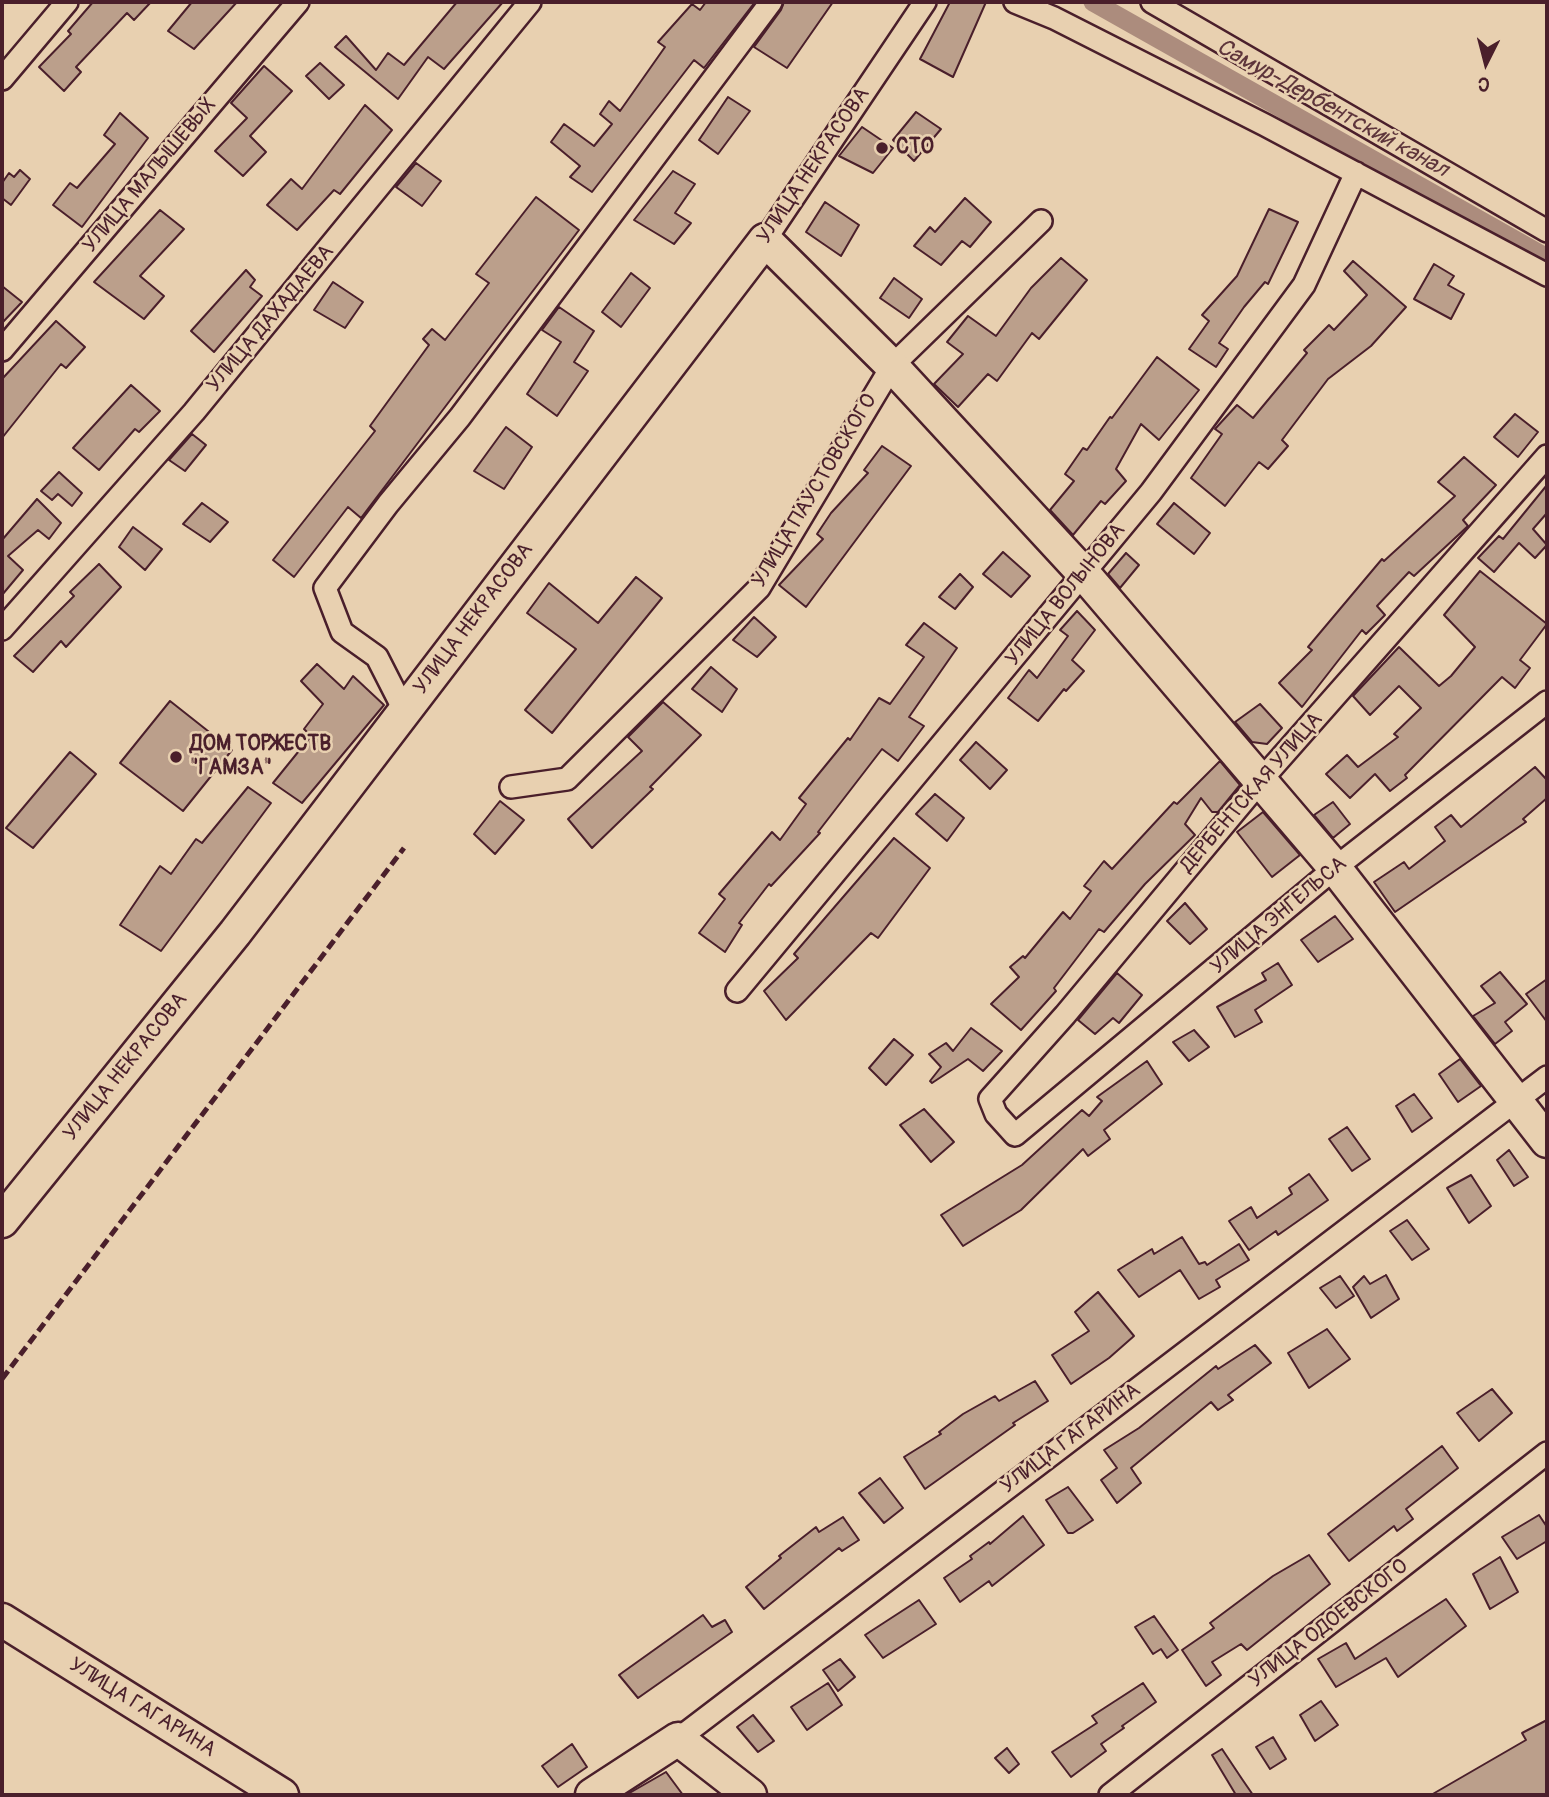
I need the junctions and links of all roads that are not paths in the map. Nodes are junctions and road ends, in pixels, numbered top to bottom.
1 (67, 2) edge
2 (298, 2) edge
3 (530, 2) edge
4 (771, 2) edge
5 (925, 2) edge
6 (1015, 2) edge
7 (1152, 2) edge
8 (2, 79) edge
9 (1356, 173) junction
10 (1041, 221) dead end
11 (1547, 231) edge
12 (765, 240) junction
13 (1547, 275) edge
14 (2, 350) edge
15 (892, 366) junction
16 (1547, 456) edge
17 (1084, 574) junction
18 (2, 629) edge
19 (1547, 702) edge
20 (404, 710) junction
21 (1262, 779) junction
22 (511, 787) dead end
23 (1335, 868) junction
24 (737, 991) dead end
25 (1547, 1077) edge
26 (1514, 1101) junction
27 (1015, 1135) joint
28 (1547, 1141) edge
29 (2, 1221) edge
30 (1547, 1453) edge
31 (2, 1620) edge
32 (678, 1739) junction
33 (282, 1795) edge
34 (592, 1795) edge
35 (750, 1795) edge
36 (1110, 1795) edge

1 - 8 street
2 - 14 street, УЛИЦА МАЛЫШЕВЫХ
3 - 18 street, УЛИЦА ДАХАДАЕВА
4 - 20 street
5 - 12 street, УЛИЦА НЕКРАСОВА
6 - 9 street
7 - 11 street
9 - 13 street
9 - 17 street, УЛИЦА ВОЛЫНОВА
10 - 15 street, УЛИЦА ПАУСТОВСКОГО
12 - 15 street
12 - 20 street, УЛИЦА НЕКРАСОВА
15 - 17 street
15 - 22 street, УЛИЦА ПАУСТОВСКОГО
16 - 21 street, ДЕРБЕНТСКАЯ УЛИЦА
17 - 21 street
17 - 24 street, УЛИЦА ВОЛЫНОВА
19 - 23 street, УЛИЦА ЭНГЕЛЬСА
20 - 29 street, УЛИЦА НЕКРАСОВА
21 - 23 street
21 - 27 street, ДЕРБЕНТСКАЯ УЛИЦА
23 - 26 street
23 - 27 street, УЛИЦА ЭНГЕЛЬСА
25 - 26 street, УЛИЦА ГАГАРИНА
26 - 28 street
26 - 32 street, УЛИЦА ГАГАРИНА
30 - 36 street, УЛИЦА ОДОЕВСКОГО
31 - 33 street, УЛИЦА ГАГАРИНА
32 - 34 street, УЛИЦА ГАГАРИНА
32 - 35 street

